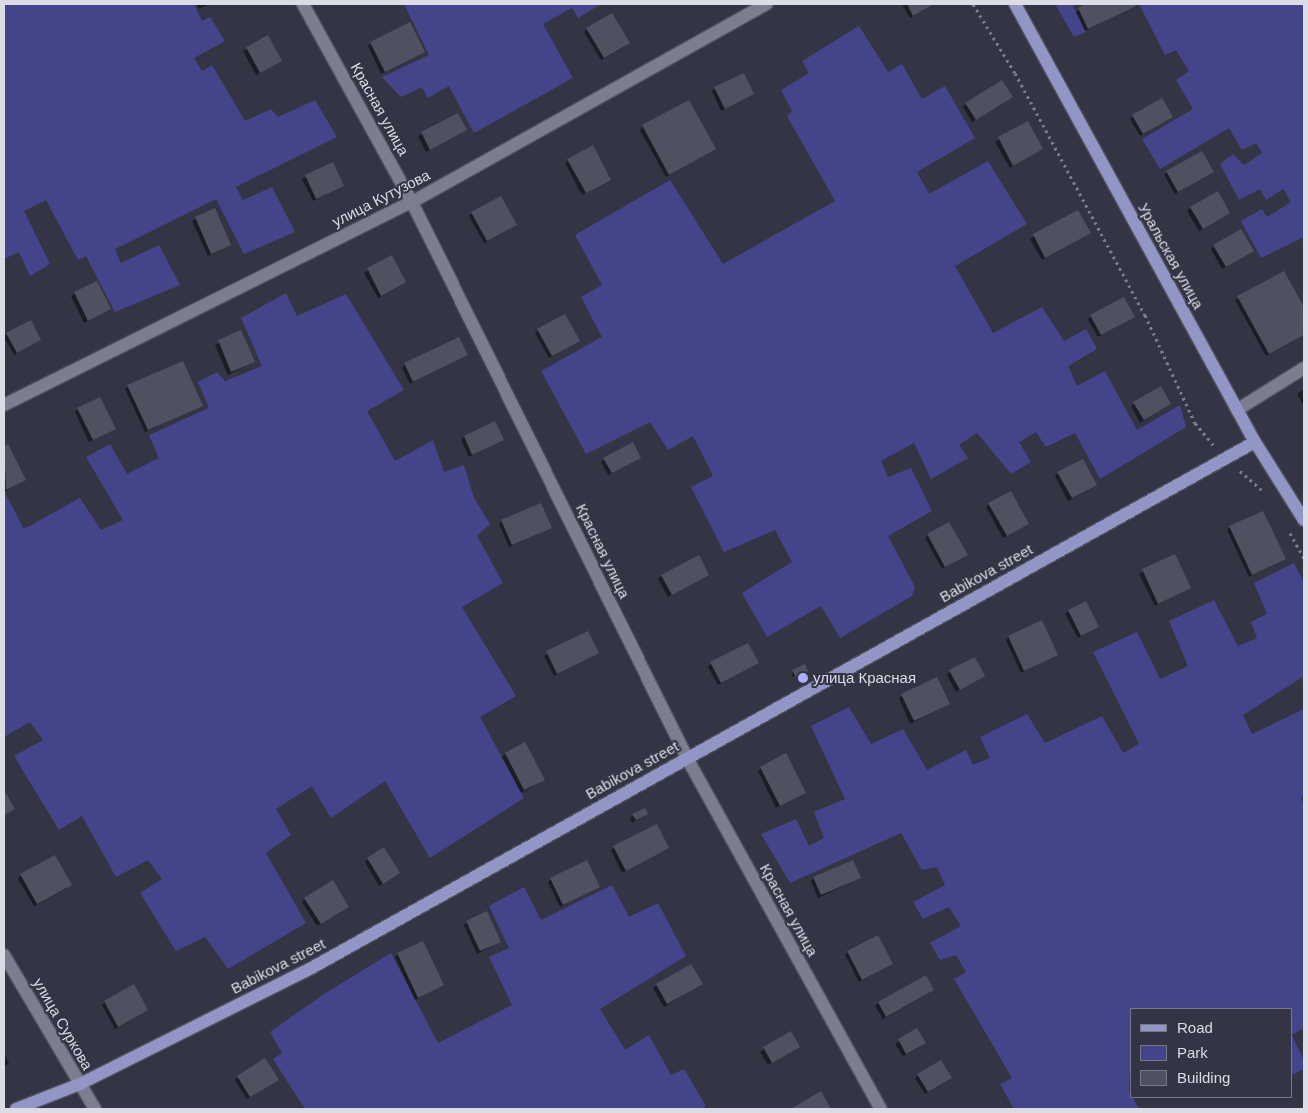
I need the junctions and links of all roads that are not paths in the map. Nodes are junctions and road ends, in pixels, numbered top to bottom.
1 (303, 4) edge
2 (766, 4) edge
3 (1015, 4) edge
4 (412, 202) junction
5 (1304, 368) edge
6 (4, 405) edge
7 (1237, 410) junction
8 (1254, 442) junction
9 (1304, 520) edge
10 (687, 758) junction
11 (4, 954) edge
12 (80, 1084) junction
13 (16, 1109) edge
14 (95, 1109) edge
15 (881, 1109) edge

1 - 4 street, Красная улица
2 - 4 street, улица Кутузова
3 - 7 main road, Уральская улица
4 - 6 street, улица Кутузова
4 - 10 street, Красная улица
5 - 7 street
7 - 8 main road, Уральская улица
8 - 9 main road, Уральская улица
8 - 10 main road, Babikova street
10 - 12 main road, Babikova street
10 - 15 street, Красная улица
11 - 12 street, улица Суркова
12 - 13 main road, Babikova street
12 - 14 street, улица Суркова

